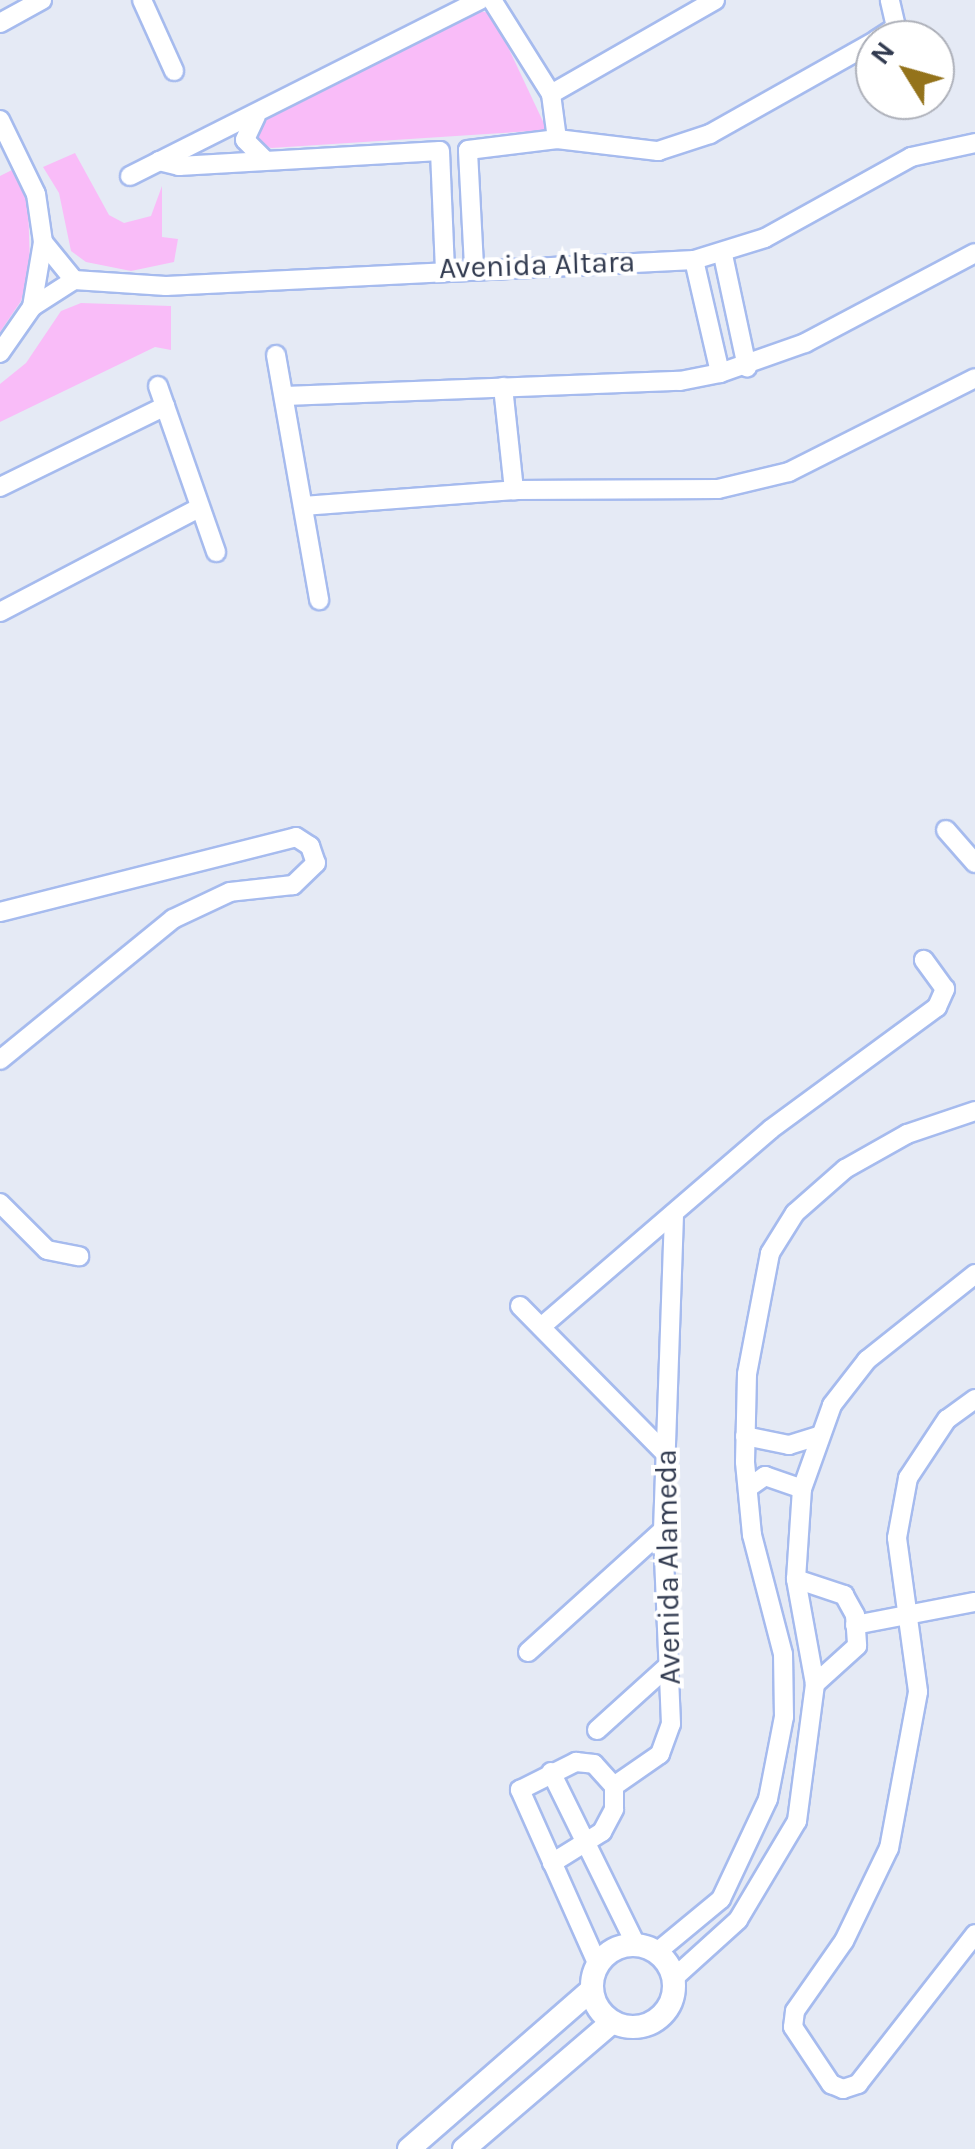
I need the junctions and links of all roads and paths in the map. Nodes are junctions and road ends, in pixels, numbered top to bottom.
1 (42, 0) edge
2 (142, 0) edge
3 (480, 0) edge
4 (492, 0) edge
5 (715, 0) edge
6 (1, 22) edge
7 (855, 52) edge
8 (174, 71) dead end
9 (551, 94) junction
10 (268, 106) junction
11 (0, 120) edge
12 (556, 139) junction
13 (975, 143) edge
14 (264, 158) junction
15 (159, 161) junction
16 (130, 176) dead end
17 (471, 216) junction
18 (442, 220) junction
19 (43, 242) junction
20 (975, 253) edge
21 (723, 255) junction
22 (694, 260) junction
23 (474, 266) junction
24 (445, 268) junction
25 (74, 280) junction
26 (732, 306) junction
27 (32, 307) junction
28 (708, 315) junction
29 (0, 353) edge
30 (276, 355) dead end
31 (747, 367) junction
32 (720, 373) junction
33 (975, 378) edge
34 (158, 386) dead end
35 (504, 387) junction
36 (286, 396) junction
37 (164, 406) junction
38 (0, 487) edge
39 (514, 490) junction
40 (303, 506) junction
41 (199, 508) junction
42 (216, 552) dead end
43 (319, 600) dead end
44 (0, 612) edge
45 (946, 830) dead end
46 (975, 863) edge
47 (0, 912) edge
48 (924, 960) dead end
49 (0, 1060) edge
50 (975, 1112) edge
51 (0, 1203) edge
52 (674, 1214) junction
53 (79, 1256) dead end
54 (975, 1274) edge
55 (520, 1306) dead end
56 (541, 1327) junction
57 (975, 1399) edge
58 (745, 1436) junction
59 (819, 1436) junction
60 (666, 1456) junction
61 (748, 1488) junction
62 (802, 1490) junction
63 (663, 1530) junction
64 (796, 1579) junction
65 (975, 1602) edge
66 (910, 1613) junction
67 (855, 1625) junction
68 (528, 1652) dead end
69 (668, 1665) junction
70 (816, 1684) junction
71 (597, 1730) dead end
72 (551, 1772) junction
73 (614, 1786) junction
74 (586, 1844) junction
75 (552, 1863) junction
76 (975, 1934) edge
77 (646, 1949) junction
78 (598, 1964) junction
79 (675, 1977) junction
80 (592, 1990) junction
81 (612, 2022) junction
82 (409, 2149) edge
83 (464, 2149) edge

1 - 6 street
2 - 8 street
3 - 10 street
4 - 9 street
5 - 9 street
7 - 12 street
9 - 12 street
10 - 14 street
10 - 15 street
11 - 19 street
12 - 17 street
13 - 21 street, Avenida Altara
14 - 15 street
14 - 18 street
15 - 16 street
17 - 18 street
17 - 23 street
18 - 24 street
19 - 25 street
19 - 27 street
20 - 31 street
21 - 22 street, Avenida Altara
21 - 26 street
22 - 23 street, Avenida Altara
22 - 28 street
23 - 24 street, Avenida Altara
24 - 25 street, Avenida Altara
25 - 27 street
26 - 28 street
26 - 31 street
27 - 29 street
28 - 32 street
30 - 36 street
31 - 32 street
32 - 35 street
33 - 39 street
34 - 37 street
35 - 36 street
35 - 39 street
36 - 40 street
37 - 38 street
37 - 41 street
39 - 40 street
40 - 43 street
41 - 42 street
41 - 44 street
45 - 46 street
47 - 49 street
48 - 52 street
50 - 58 street
51 - 53 street
52 - 56 street
52 - 60 street, Avenida Alameda
54 - 59 street
55 - 56 street
56 - 60 street
57 - 66 street
58 - 59 street
58 - 61 street
59 - 62 street
60 - 63 street, Avenida Alameda
61 - 62 street
61 - 77 street
62 - 64 street
63 - 68 street
63 - 69 street, Avenida Alameda
64 - 67 street
64 - 70 street
65 - 66 street
66 - 67 street
66 - 76 street
67 - 70 street
69 - 71 street
69 - 73 street, Avenida Alameda
70 - 79 street
72 - 73 street
72 - 74 street
72 - 75 street
73 - 74 street
74 - 75 street
74 - 77 street
75 - 78 street
77 - 78 street
77 - 79 street
78 - 80 street
79 - 81 street
80 - 81 street
80 - 82 street
81 - 83 street

